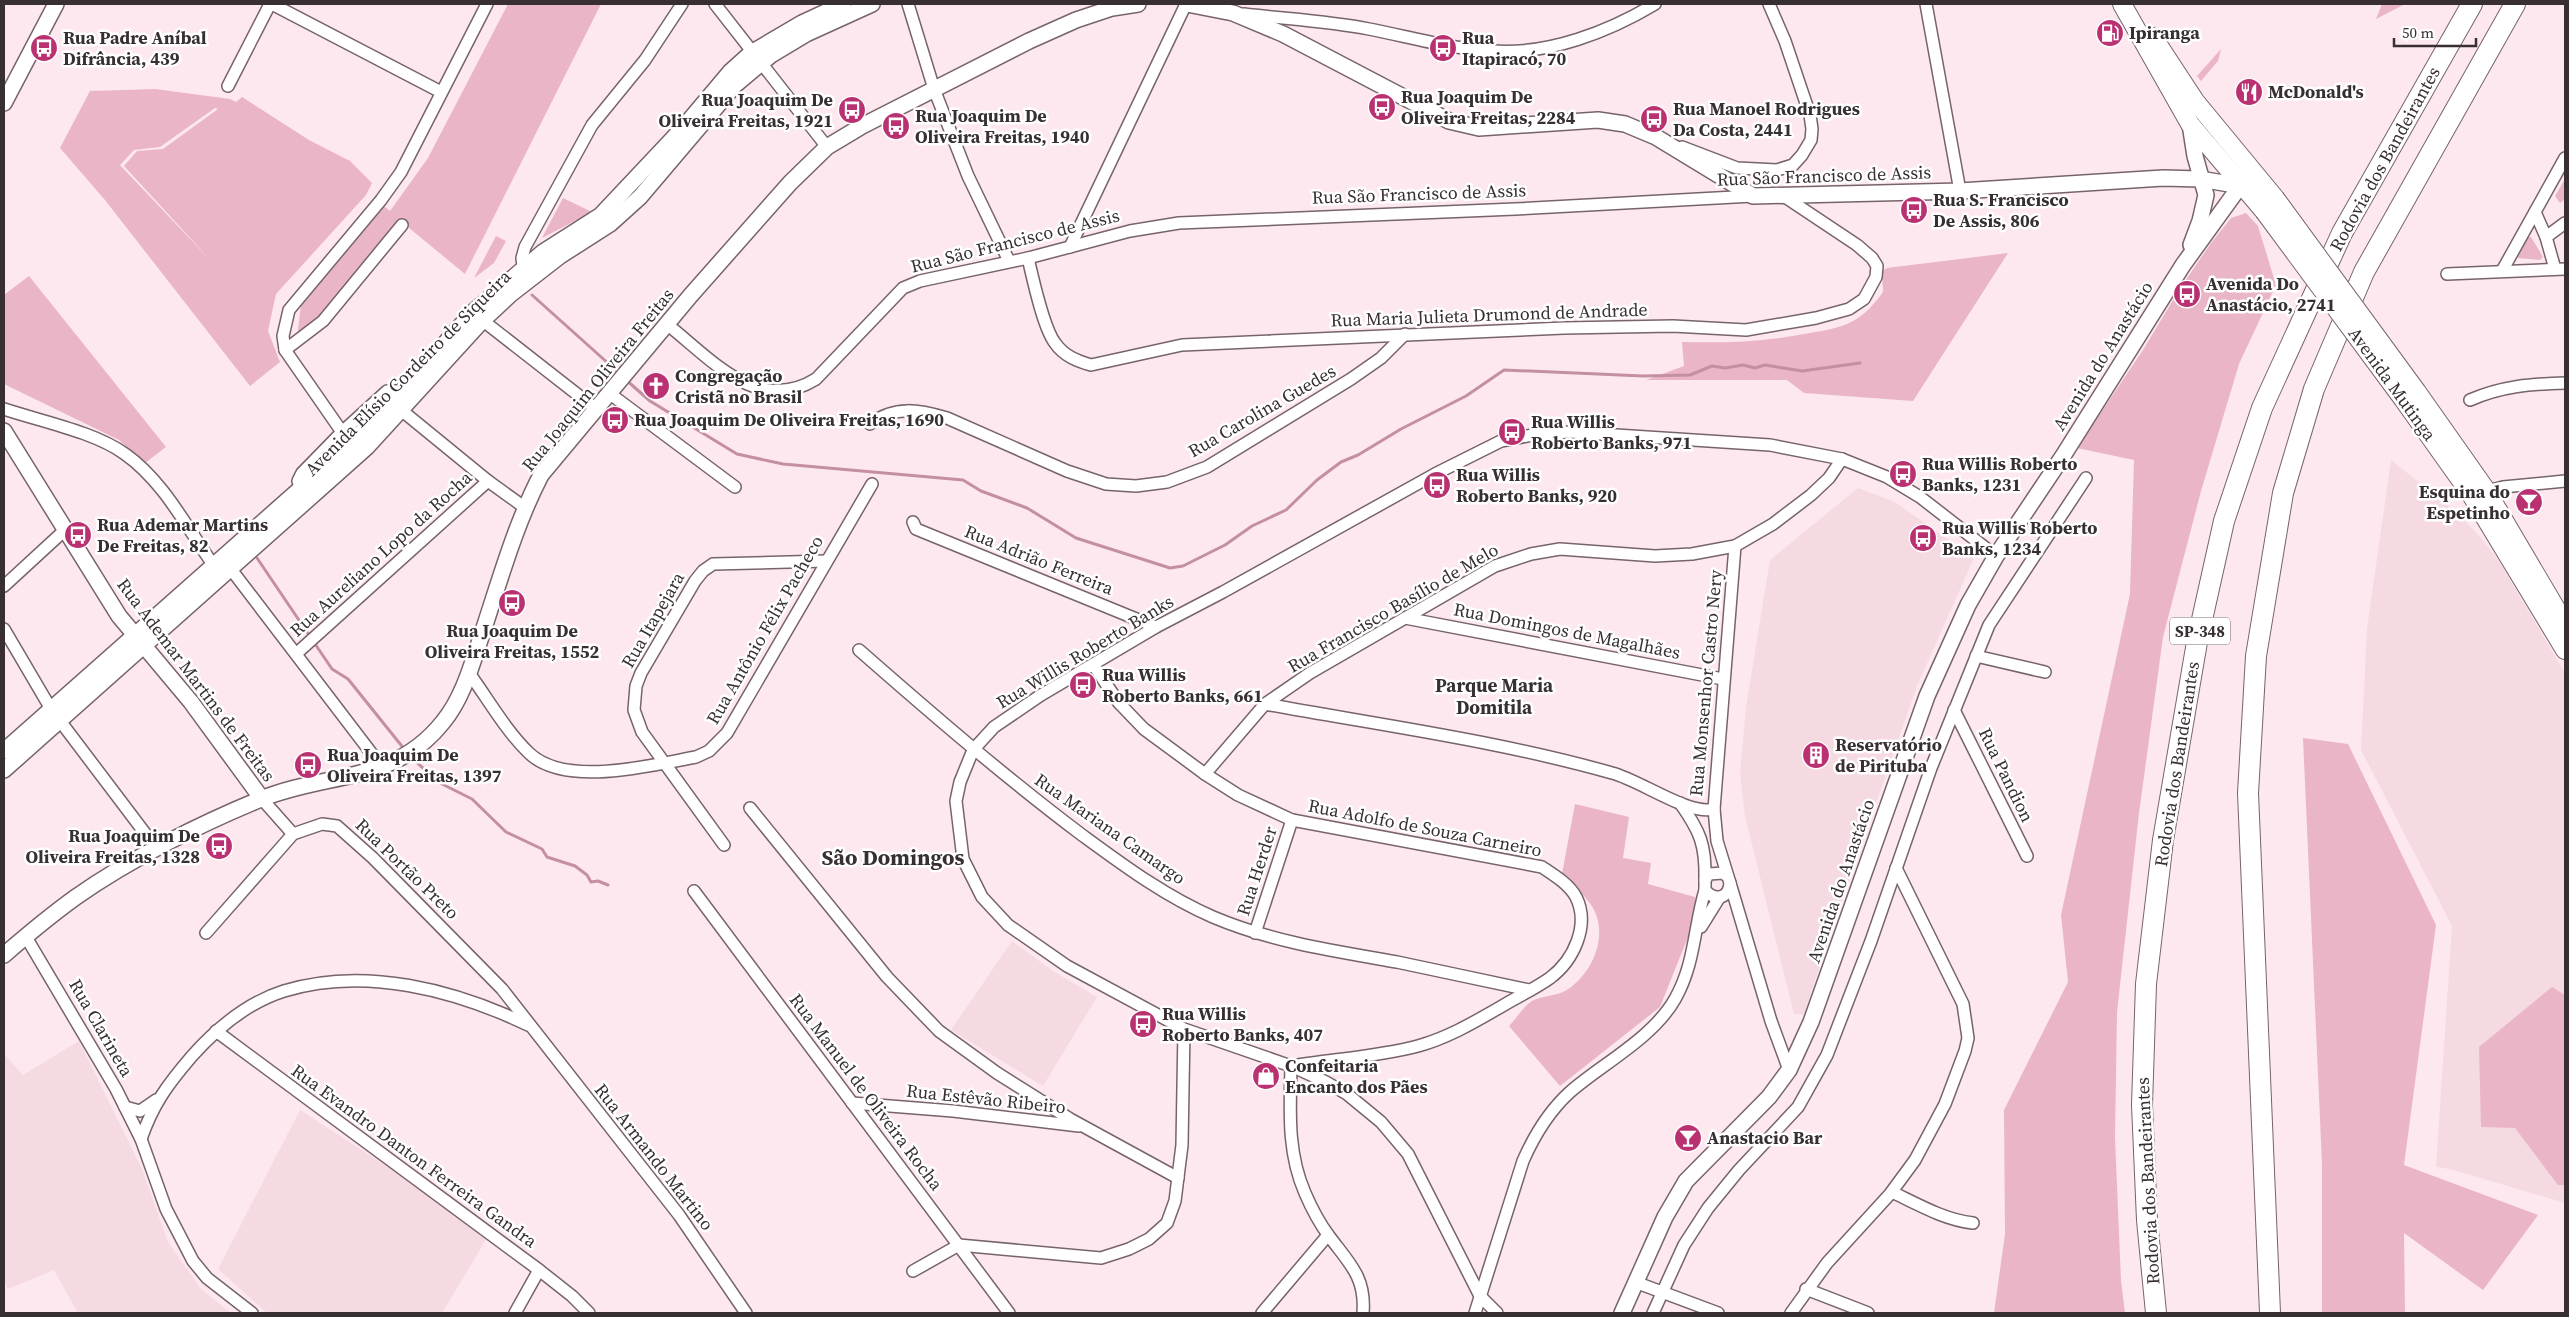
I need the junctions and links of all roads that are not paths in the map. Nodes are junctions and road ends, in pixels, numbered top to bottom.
1 (56, 4) edge
2 (271, 4) edge
3 (486, 4) edge
4 (682, 4) edge
5 (715, 4) edge
6 (872, 4) edge
7 (908, 4) edge
8 (1138, 4) edge
9 (1187, 4) edge
10 (1655, 4) edge
11 (1769, 4) edge
12 (1926, 4) edge
13 (2122, 4) edge
14 (2136, 4) edge
15 (2472, 4) edge
16 (2516, 4) edge
17 (844, 7) edge
18 (1233, 13) junction
19 (756, 58) junction
20 (228, 86) dead end
21 (934, 89) junction
22 (441, 92) junction
23 (4, 102) edge
24 (2190, 124) junction
25 (1656, 137) junction
26 (2229, 142) junction
27 (827, 146) junction
28 (2565, 158) edge
29 (2251, 169) junction
30 (2200, 179) junction
31 (2241, 186) junction
32 (1960, 191) junction
33 (1782, 195) junction
34 (1753, 196) junction
35 (2270, 205) junction
36 (2534, 212) junction
37 (2565, 223) edge
38 (402, 225) dead end
39 (2546, 237) junction
40 (1070, 247) junction
41 (1028, 258) junction
42 (1009, 261) junction
43 (2183, 265) junction
44 (2560, 269) edge
45 (2502, 271) junction
46 (2447, 274) dead end
47 (524, 275) junction
48 (477, 316) junction
49 (668, 325) junction
50 (1405, 334) junction
51 (285, 350) junction
52 (2565, 383) edge
53 (613, 389) junction
54 (403, 390) junction
55 (2470, 400) dead end
56 (397, 406) junction
57 (596, 409) junction
58 (7, 413) edge
59 (870, 424) dead end
60 (4, 431) edge
61 (342, 432) junction
62 (1842, 459) junction
63 (2086, 478) dead end
64 (488, 481) junction
65 (2565, 481) edge
66 (872, 484) dead end
67 (735, 487) dead end
68 (301, 489) junction
69 (2479, 493) junction
70 (524, 507) junction
71 (913, 522) dead end
72 (66, 529) junction
73 (1735, 546) junction
74 (1996, 556) junction
75 (826, 561) junction
76 (222, 567) junction
77 (4, 586) edge
78 (2532, 594) junction
79 (2561, 606) edge
80 (1404, 618) junction
81 (2565, 624) edge
82 (1156, 627) junction
83 (4, 629) edge
84 (138, 640) junction
85 (300, 650) junction
86 (859, 650) dead end
87 (2565, 650) edge
88 (1976, 656) junction
89 (1094, 666) junction
90 (2045, 672) dead end
91 (469, 673) junction
92 (1723, 679) junction
93 (1265, 704) junction
94 (1954, 710) junction
95 (55, 714) junction
96 (973, 750) junction
97 (4, 751) edge
98 (664, 763) junction
99 (386, 766) junction
100 (4, 770) edge
101 (1205, 774) junction
102 (262, 799) junction
103 (1680, 803) junction
104 (750, 808) dead end
105 (1714, 809) junction
106 (1292, 820) junction
107 (1714, 824) junction
108 (294, 834) junction
109 (1703, 842) junction
110 (724, 845) dead end
111 (157, 849) junction
112 (2027, 856) dead end
113 (1896, 868) junction
114 (1729, 880) junction
115 (1705, 885) junction
116 (694, 891) dead end
117 (1721, 897) junction
118 (1741, 919) junction
119 (206, 933) dead end
120 (1255, 933) junction
121 (1698, 933) junction
122 (26, 937) junction
123 (4, 955) edge
124 (502, 989) junction
125 (1529, 990) junction
126 (494, 1009) junction
127 (529, 1026) junction
128 (1184, 1029) junction
129 (216, 1031) junction
130 (1291, 1066) junction
131 (1788, 1070) junction
132 (157, 1099) junction
133 (852, 1103) junction
134 (125, 1107) junction
135 (1086, 1127) junction
136 (141, 1139) junction
137 (1178, 1178) junction
138 (1892, 1192) junction
139 (1973, 1223) dead end
140 (1328, 1235) junction
141 (959, 1245) junction
142 (539, 1270) junction
143 (913, 1271) dead end
144 (1635, 1282) junction
145 (1806, 1290) junction
146 (1662, 1292) junction
147 (1480, 1296) junction
148 (739, 1310) edge
149 (252, 1313) edge
150 (514, 1313) edge
151 (589, 1313) edge
152 (1009, 1313) edge
153 (1262, 1313) edge
154 (1363, 1313) edge
155 (1475, 1313) edge
156 (1497, 1313) edge
157 (1622, 1313) edge
158 (1653, 1313) edge
159 (1718, 1313) edge
160 (1791, 1313) edge
161 (1868, 1313) edge
162 (2156, 1313) edge
163 (2270, 1313) edge

1 - 23 street
2 - 20 street
2 - 22 street
3 - 22 street
4 - 47 street
5 - 19 street
6 - 17 street, Avenida Elísio Cordeiro de Siqueira
7 - 21 street
8 - 21 street, Rua Joaquim Oliveira Freitas
9 - 18 street
9 - 40 street
10 - 18 street
11 - 25 street
12 - 32 street
13 - 24 main road, Avenida Mutinga
14 - 26 main road, Avenida Mutinga
15 - 162 highway, Rodovia dos Bandeirantes / SP-348
16 - 163 highway, Rodovia dos Bandeirantes
17 - 19 street, Avenida Elísio Cordeiro de Siqueira
18 - 25 street
19 - 27 street
19 - 47 street, Avenida Elísio Cordeiro de Siqueira
21 - 27 street, Rua Joaquim Oliveira Freitas
21 - 42 street
22 - 51 street
24 - 26 main road
24 - 30 street, Avenida do Anastácio
24 - 31 main road, Avenida Mutinga
25 - 34 street
26 - 29 main road, Avenida Mutinga
27 - 49 street, Rua Joaquim Oliveira Freitas
28 - 36 street
29 - 31 street, Avenida do Anastácio
29 - 35 main road, Avenida Mutinga
30 - 31 street, Rua São Francisco de Assis
30 - 32 street, Rua São Francisco de Assis
30 - 43 street, Avenida do Anastácio
31 - 35 main road, Avenida Mutinga
31 - 43 street, Avenida do Anastácio
32 - 33 street, Rua São Francisco de Assis
33 - 34 street, Rua São Francisco de Assis
33 - 50 street, Rua Maria Julieta Drumond de Andrade
34 - 40 street, Rua São Francisco de Assis
35 - 69 main road, Avenida Mutinga, bridge
36 - 39 street
36 - 45 street
37 - 39 street
38 - 51 street
39 - 44 street
40 - 41 street, Rua São Francisco de Assis
41 - 42 street, Rua São Francisco de Assis
41 - 50 street, Rua Maria Julieta Drumond de Andrade
42 - 49 street, Rua São Francisco de Assis
43 - 74 street, Avenida do Anastácio
44 - 45 street
45 - 46 street
47 - 48 street, Avenida Elísio Cordeiro de Siqueira
48 - 54 street, Avenida Elísio Cordeiro de Siqueira
48 - 56 street, Avenida Elísio Cordeiro de Siqueira
48 - 57 street
49 - 53 street, Rua Joaquim Oliveira Freitas
50 - 59 street, Rua Carolina Guedes
51 - 61 street
52 - 55 street
53 - 57 street, Rua Joaquim Oliveira Freitas
53 - 67 street
54 - 56 street, Avenida Elísio Cordeiro de Siqueira
54 - 61 street
56 - 64 street
56 - 68 street, Avenida Elísio Cordeiro de Siqueira
56 - 76 street, Avenida Elísio Cordeiro de Siqueira
57 - 70 street, Rua Joaquim Oliveira Freitas
58 - 76 street
60 - 72 street, Rua Ademar Martins de Freitas
61 - 68 street
62 - 73 street, Rua Francisco Basílio de Melo
62 - 74 street, Rua Willis Roberto Banks
62 - 82 street, Rua Willis Roberto Banks
63 - 88 street
64 - 70 street
64 - 85 street, Rua Aureliano Lopo da Rocha
65 - 69 street
66 - 75 street, Rua Antônio Félix Pacheco
68 - 76 street, Avenida Elísio Cordeiro de Siqueira
69 - 78 main road, Avenida Mutinga
69 - 79 main road, Avenida Mutinga
70 - 91 street, Rua Joaquim Oliveira Freitas
71 - 82 street, Rua Adrião Ferreira
72 - 77 street
72 - 84 street, Rua Ademar Martins de Freitas
73 - 80 street, Rua Francisco Basílio de Melo
73 - 92 street, Rua Monsenhor Castro Nery
74 - 131 street, Avenida do Anastácio
75 - 98 street, Rua Antônio Félix Pacheco
75 - 98 street, Rua Itapejara
76 - 84 street, Avenida Elísio Cordeiro de Siqueira
76 - 85 street
78 - 79 street
78 - 87 main road, Avenida Mutinga
79 - 81 main road, Avenida Mutinga
80 - 92 street, Rua Domingos de Magalhães
80 - 93 street, Rua Francisco Basílio de Melo
82 - 89 street, Rua Willis Roberto Banks
83 - 95 street
84 - 95 street, Avenida Elísio Cordeiro de Siqueira
84 - 102 street, Rua Ademar Martins de Freitas
85 - 99 street
86 - 96 street, Rua Mariana Camargo
88 - 90 street
88 - 94 street
89 - 96 street, Rua Willis Roberto Banks
89 - 101 street, Rua Adolfo de Souza Carneiro
91 - 98 street, Rua Antônio Félix Pacheco
91 - 99 street, Rua Joaquim Oliveira Freitas
92 - 105 street, Rua Monsenhor Castro Nery
93 - 101 street, Rua Francisco Basílio de Melo
93 - 103 street
94 - 112 street, Rua Pandion
94 - 113 street
95 - 97 street, Avenida Elísio Cordeiro de Siqueira
95 - 100 street, Avenida Elísio Cordeiro de Siqueira
95 - 111 street
96 - 120 street, Rua Mariana Camargo
96 - 128 street, Rua Willis Roberto Banks
98 - 110 street, Rua Itapejara
99 - 102 street, Rua Joaquim Oliveira Freitas
101 - 106 street, Rua Adolfo de Souza Carneiro
102 - 108 street
102 - 111 street, Rua Joaquim Oliveira Freitas
103 - 105 street
103 - 109 street
104 - 135 street
105 - 107 street, Rua Monsenhor Castro Nery
106 - 120 street, Rua Herder
106 - 125 street, Rua Adolfo de Souza Carneiro
107 - 109 street
107 - 114 street, Rua Monsenhor Castro Nery
108 - 119 street, Rua Portão Preto
108 - 124 street, Rua Portão Preto
109 - 115 street
111 - 122 street, Rua Joaquim Oliveira Freitas
113 - 138 street
113 - 146 street
114 - 115 street
114 - 117 street
114 - 118 street, Rua Monsenhor Castro Nery
115 - 117 street
115 - 121 street
116 - 133 street, Rua Manuel de Oliveira Rocha
117 - 118 street
117 - 121 street
118 - 131 street, Rua Monsenhor Castro Nery
120 - 125 street, Rua Mariana Camargo
121 - 147 street
122 - 123 street, Rua Joaquim Oliveira Freitas
122 - 134 street, Rua Clarineta
124 - 126 street
124 - 127 street, Rua Portão Preto
125 - 130 street, Rua Adolfo de Souza Carneiro
126 - 127 street
126 - 129 street
127 - 148 street, Rua Armando Martino
128 - 130 street, Rua Willis Roberto Banks
128 - 137 street
129 - 132 street
129 - 142 street, Rua Evandro Danton Ferreira Gandra
130 - 140 street
130 - 147 street, Rua Willis Roberto Banks
131 - 144 street, Avenida do Anastácio
132 - 134 street
132 - 136 street
133 - 135 street, Rua Estêvão Ribeiro
133 - 141 street, Rua Manuel de Oliveira Rocha
134 - 136 street, Rua Clarineta
135 - 137 street
136 - 149 street, Rua Clarineta
137 - 141 street
138 - 139 street
138 - 145 street
140 - 153 street
140 - 154 street
141 - 143 street
141 - 152 street, Rua Manuel de Oliveira Rocha
142 - 150 street
142 - 151 street, Rua Evandro Danton Ferreira Gandra
144 - 146 street
144 - 157 street, Avenida do Anastácio
145 - 160 street
145 - 161 street
146 - 158 street
146 - 159 street
147 - 155 street
147 - 156 street, Rua Willis Roberto Banks

